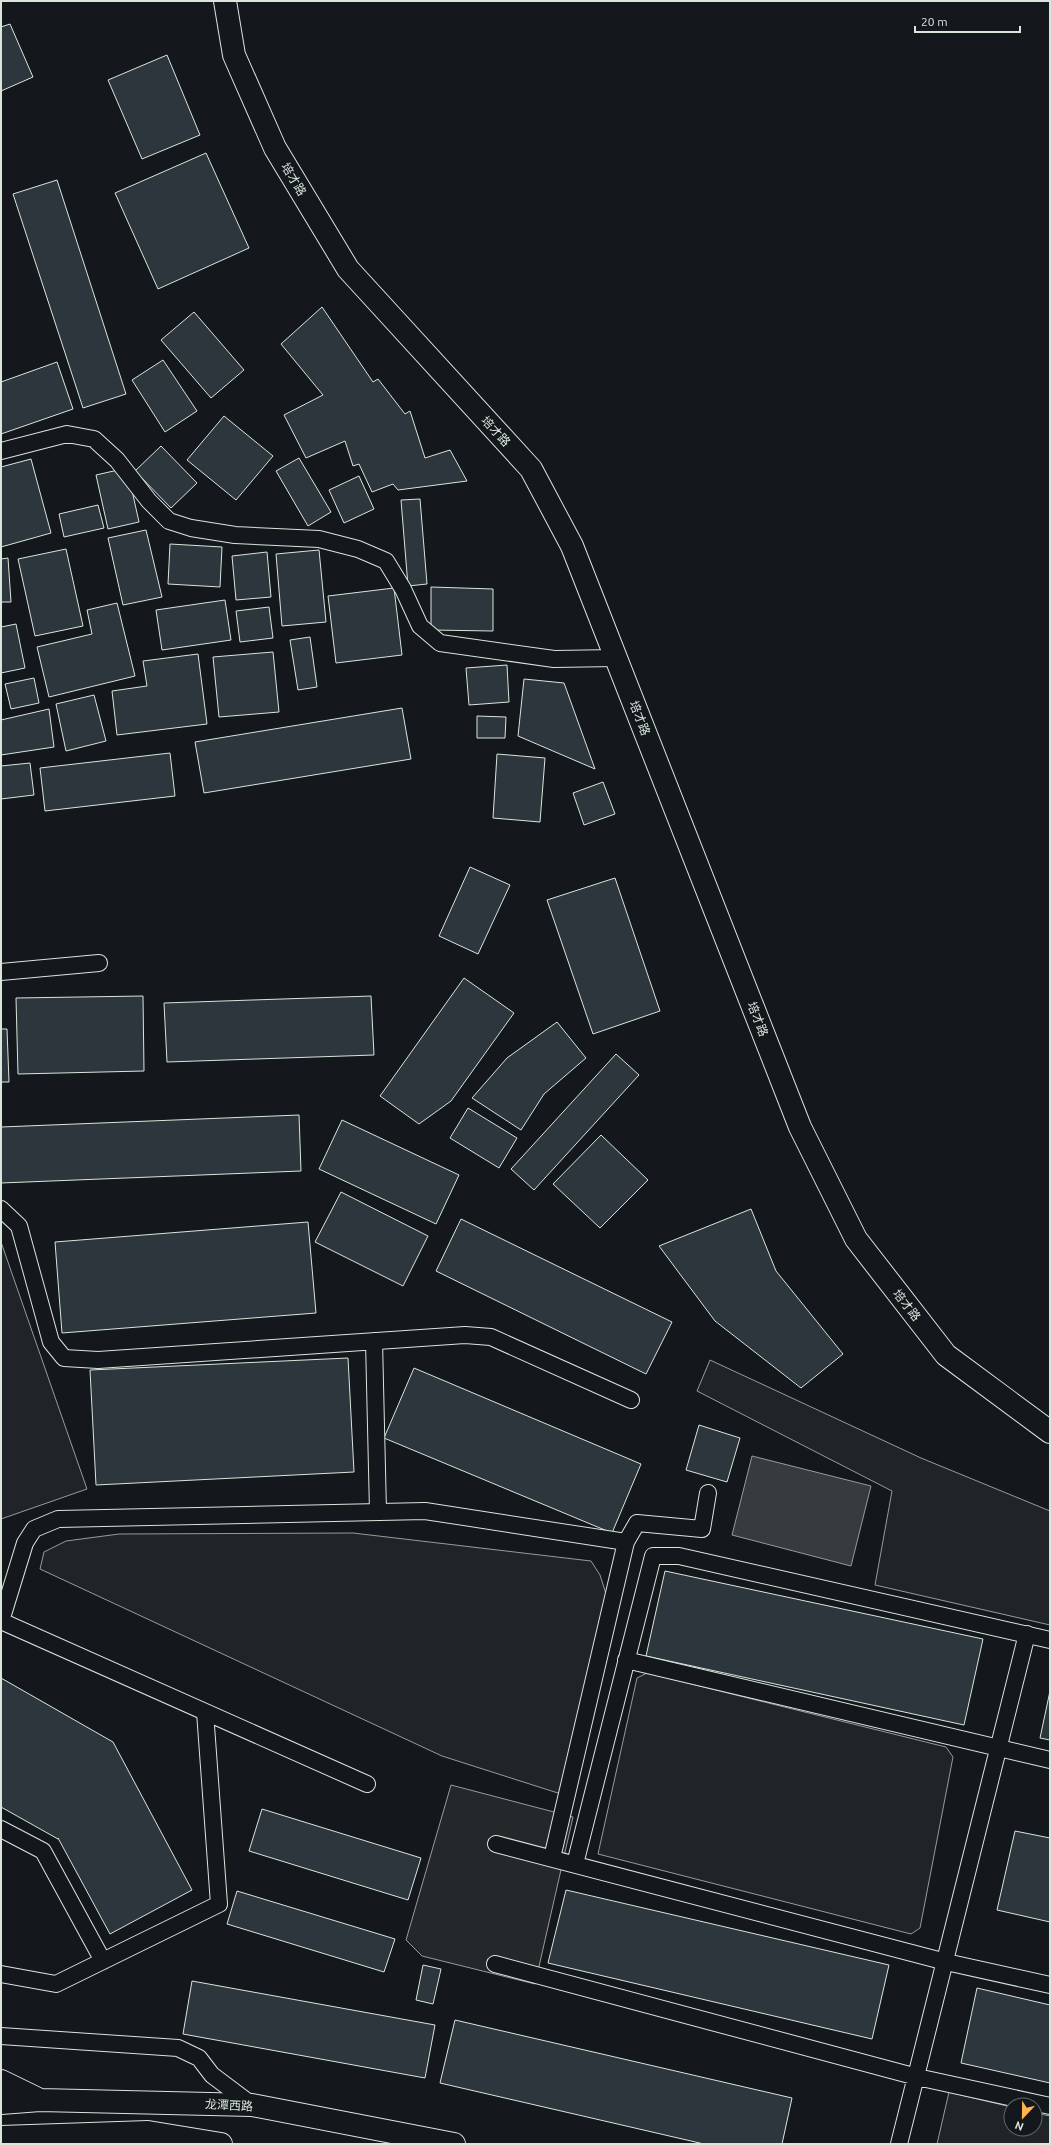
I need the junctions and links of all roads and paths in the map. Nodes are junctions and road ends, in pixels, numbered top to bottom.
1 (225, 1) edge
2 (1, 451) edge
3 (616, 658) junction
4 (98, 963) dead end
5 (1, 972) edge
6 (1, 1209) edge
7 (374, 1341) junction
8 (631, 1400) dead end
9 (1050, 1432) edge
10 (708, 1493) dead end
11 (378, 1512) junction
12 (626, 1542) junction
13 (1, 1621) edge
14 (1027, 1634) junction
15 (1050, 1640) edge
16 (626, 1660) junction
17 (205, 1712) junction
18 (998, 1747) junction
19 (1050, 1760) edge
20 (368, 1784) dead end
21 (1, 1829) edge
22 (496, 1844) dead end
23 (552, 1858) junction
24 (575, 1864) junction
25 (103, 1961) junction
26 (946, 1962) junction
27 (495, 1964) dead end
28 (1, 1974) edge
29 (1050, 1985) edge
30 (1, 2036) edge
31 (918, 2076) junction
32 (1, 2081) edge
33 (40, 2100) junction
34 (1, 2103) edge
35 (252, 2105) junction
36 (1050, 2106) edge
37 (59, 2133) junction
38 (1, 2137) edge
39 (39, 2144) edge
40 (221, 2144) edge
41 (454, 2144) edge
42 (899, 2144) edge

1 - 3 street, 培才路
2 - 3 lane
3 - 9 street, 培才路
4 - 5 lane
6 - 7 lane
7 - 8 lane
7 - 11 lane
10 - 12 lane
11 - 12 lane
11 - 13 lane
12 - 23 lane
13 - 17 lane
14 - 15 lane
14 - 16 lane
14 - 18 lane
16 - 18 lane
16 - 24 lane
17 - 20 lane
17 - 25 lane
18 - 19 lane
18 - 26 lane
21 - 25 lane
22 - 23 lane
23 - 24 lane
24 - 26 lane
25 - 28 lane
26 - 29 lane
26 - 31 lane
27 - 31 lane
30 - 35 lane
31 - 36 lane
31 - 42 lane
32 - 33 street
33 - 34 street, 龙潭西路
33 - 35 street, 龙潭西路
35 - 41 street, 龙潭西路
37 - 38 street
37 - 39 street
37 - 40 street

